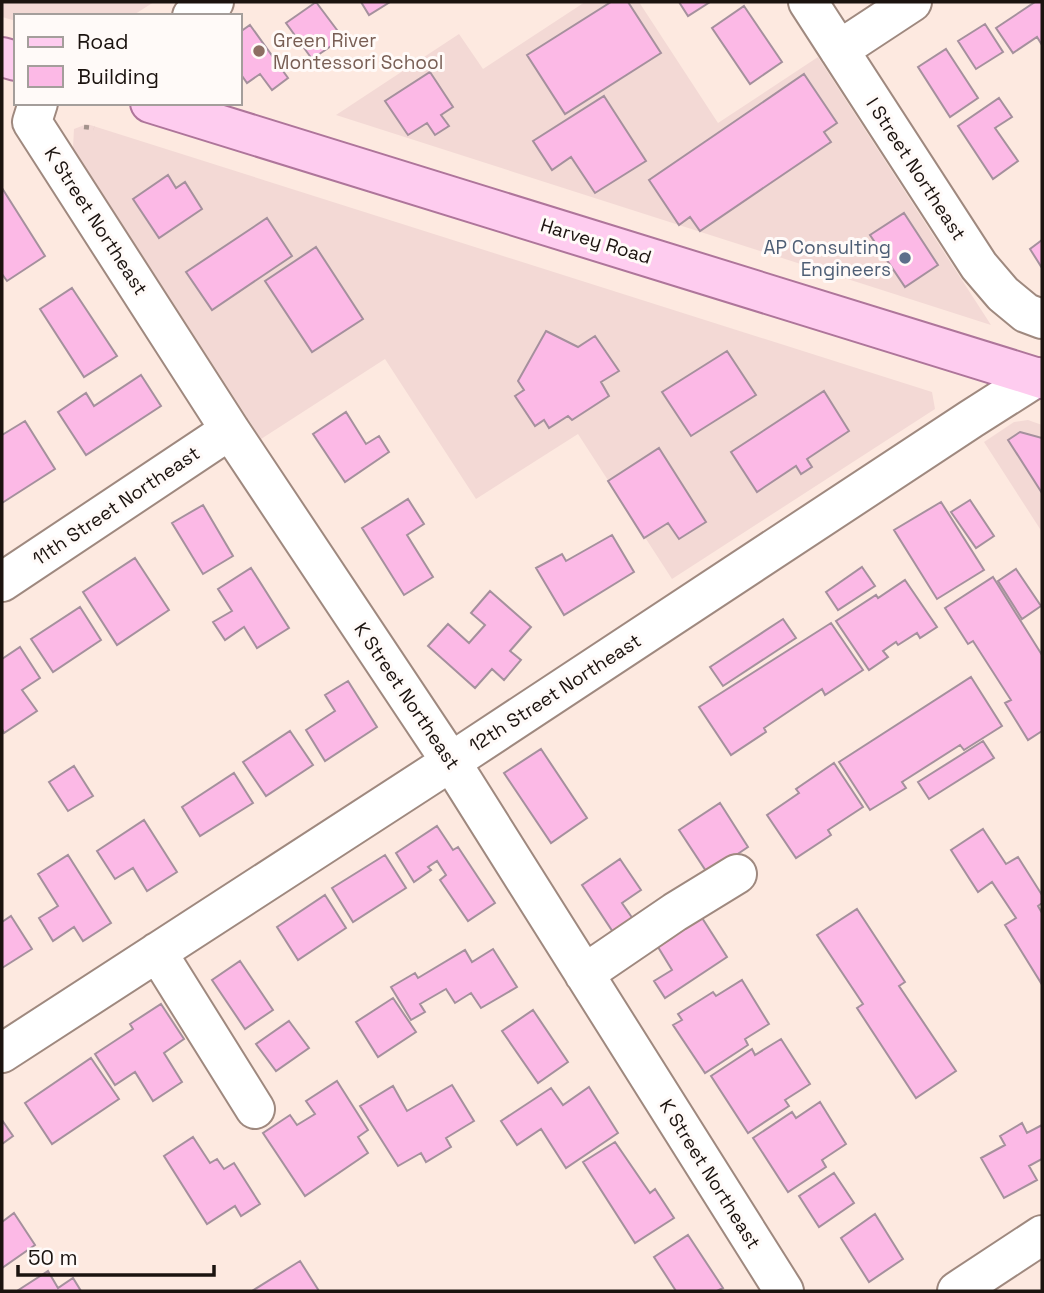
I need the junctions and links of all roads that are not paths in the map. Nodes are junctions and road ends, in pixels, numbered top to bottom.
1 (214, 2) edge
2 (808, 2) edge
3 (912, 2) edge
4 (195, 14) edge
5 (839, 50) junction
6 (37, 105) edge
7 (156, 105) edge
8 (1042, 318) edge
9 (1040, 378) edge
10 (230, 429) junction
11 (2, 582) edge
12 (451, 762) junction
13 (737, 874) dead end
14 (157, 952) junction
15 (584, 974) junction
16 (2, 1053) edge
17 (255, 1109) dead end
18 (1042, 1235) edge
19 (784, 1291) edge
20 (957, 1291) edge

1 - 4 street
2 - 5 street, I Street Northeast
3 - 5 street
5 - 8 street, I Street Northeast
6 - 10 street, K Street Northeast
7 - 9 main road, Harvey Road
9 - 12 street, 12th Street Northeast
10 - 11 street, 11th Street Northeast
10 - 12 street, K Street Northeast
12 - 14 street, 12th Street Northeast
12 - 15 street, K Street Northeast
13 - 15 street
14 - 16 street, 12th Street Northeast
14 - 17 street
15 - 19 street, K Street Northeast
18 - 20 street

